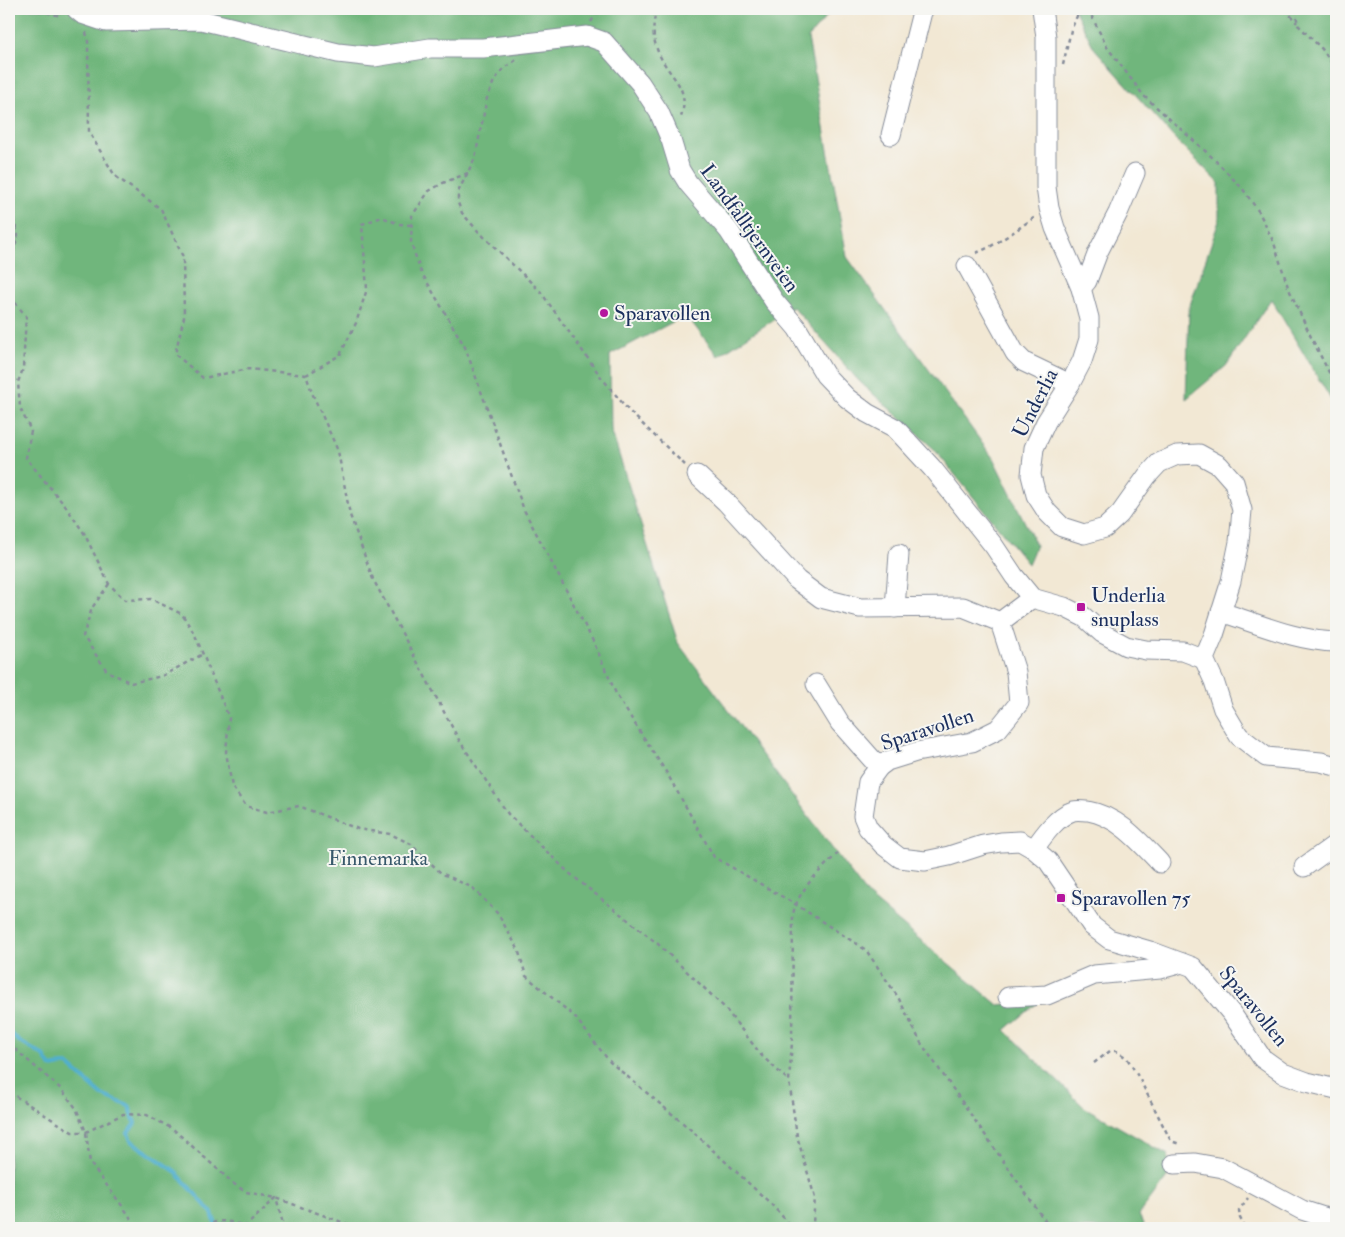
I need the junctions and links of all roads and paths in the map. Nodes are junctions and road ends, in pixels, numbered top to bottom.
1 (31, 9) edge
2 (656, 9) edge
3 (924, 9) edge
4 (1042, 9) edge
5 (1080, 9) edge
6 (1088, 9) edge
7 (1285, 9) edge
8 (1295, 9) edge
9 (79, 11) edge
10 (1298, 25) junction
11 (518, 60) dead end
12 (1062, 68) dead end
13 (1335, 68) edge
14 (891, 135) dead end
15 (671, 140) junction
16 (468, 173) junction
17 (1135, 173) dead end
18 (9, 203) edge
19 (1040, 222) dead end
20 (411, 225) junction
21 (967, 266) joint
22 (9, 269) edge
23 (9, 288) edge
24 (1081, 288) junction
25 (306, 375) junction
26 (1070, 384) junction
27 (1336, 386) edge
28 (697, 475) joint
29 (899, 554) dead end
30 (109, 584) junction
31 (1032, 598) junction
32 (895, 608) junction
33 (1221, 612) junction
34 (1000, 622) junction
35 (1336, 642) edge
36 (203, 654) junction
37 (1204, 659) junction
38 (816, 684) dead end
39 (1336, 766) edge
40 (879, 767) junction
41 (1336, 844) edge
42 (1034, 849) junction
43 (838, 854) dead end
44 (1160, 863) dead end
45 (1304, 867) dead end
46 (795, 904) junction
47 (1182, 963) junction
48 (1008, 997) dead end
49 (9, 1044) edge
50 (1094, 1063) dead end
51 (789, 1081) junction
52 (1336, 1089) edge
53 (9, 1092) edge
54 (86, 1132) junction
55 (1180, 1144) dead end
56 (1174, 1164) dead end
57 (1257, 1186) junction
58 (276, 1198) junction
59 (1336, 1221) edge
60 (136, 1228) edge
61 (206, 1228) edge
62 (284, 1228) edge
63 (358, 1228) edge
64 (793, 1228) edge
65 (809, 1228) edge
66 (1050, 1228) edge
67 (1245, 1228) edge

1 - 9 path
2 - 15 path
3 - 14 street
4 - 24 street, Underlia
5 - 12 path
6 - 27 path
7 - 10 path
8 - 10 path
9 - 15 street, Landfalltjernveien
9 - 25 path
10 - 13 path
11 - 16 path
15 - 31 street, Landfalltjernveien
16 - 20 path
16 - 28 path
17 - 24 street
18 - 22 path
19 - 21 path
20 - 25 path
20 - 46 path
21 - 26 street
23 - 30 path
24 - 26 street, Underlia
25 - 51 path
26 - 33 street, Underlia
28 - 32 street
29 - 32 street
30 - 36 path
30 - 36 path
31 - 34 street
31 - 37 street
32 - 34 street
33 - 35 street
33 - 37 street, Underlia
34 - 40 street, Sparavollen
36 - 64 path
37 - 39 street
38 - 40 street
40 - 42 street, Sparavollen
41 - 45 street
42 - 44 street
42 - 47 street, Sparavollen
43 - 46 path
46 - 51 path
46 - 66 path
47 - 48 street
47 - 52 street, Sparavollen
49 - 54 path
50 - 55 path
51 - 65 path
53 - 54 path
54 - 58 path
54 - 60 path
56 - 57 street
57 - 59 street
57 - 67 path
58 - 61 path
58 - 62 path
58 - 63 path

